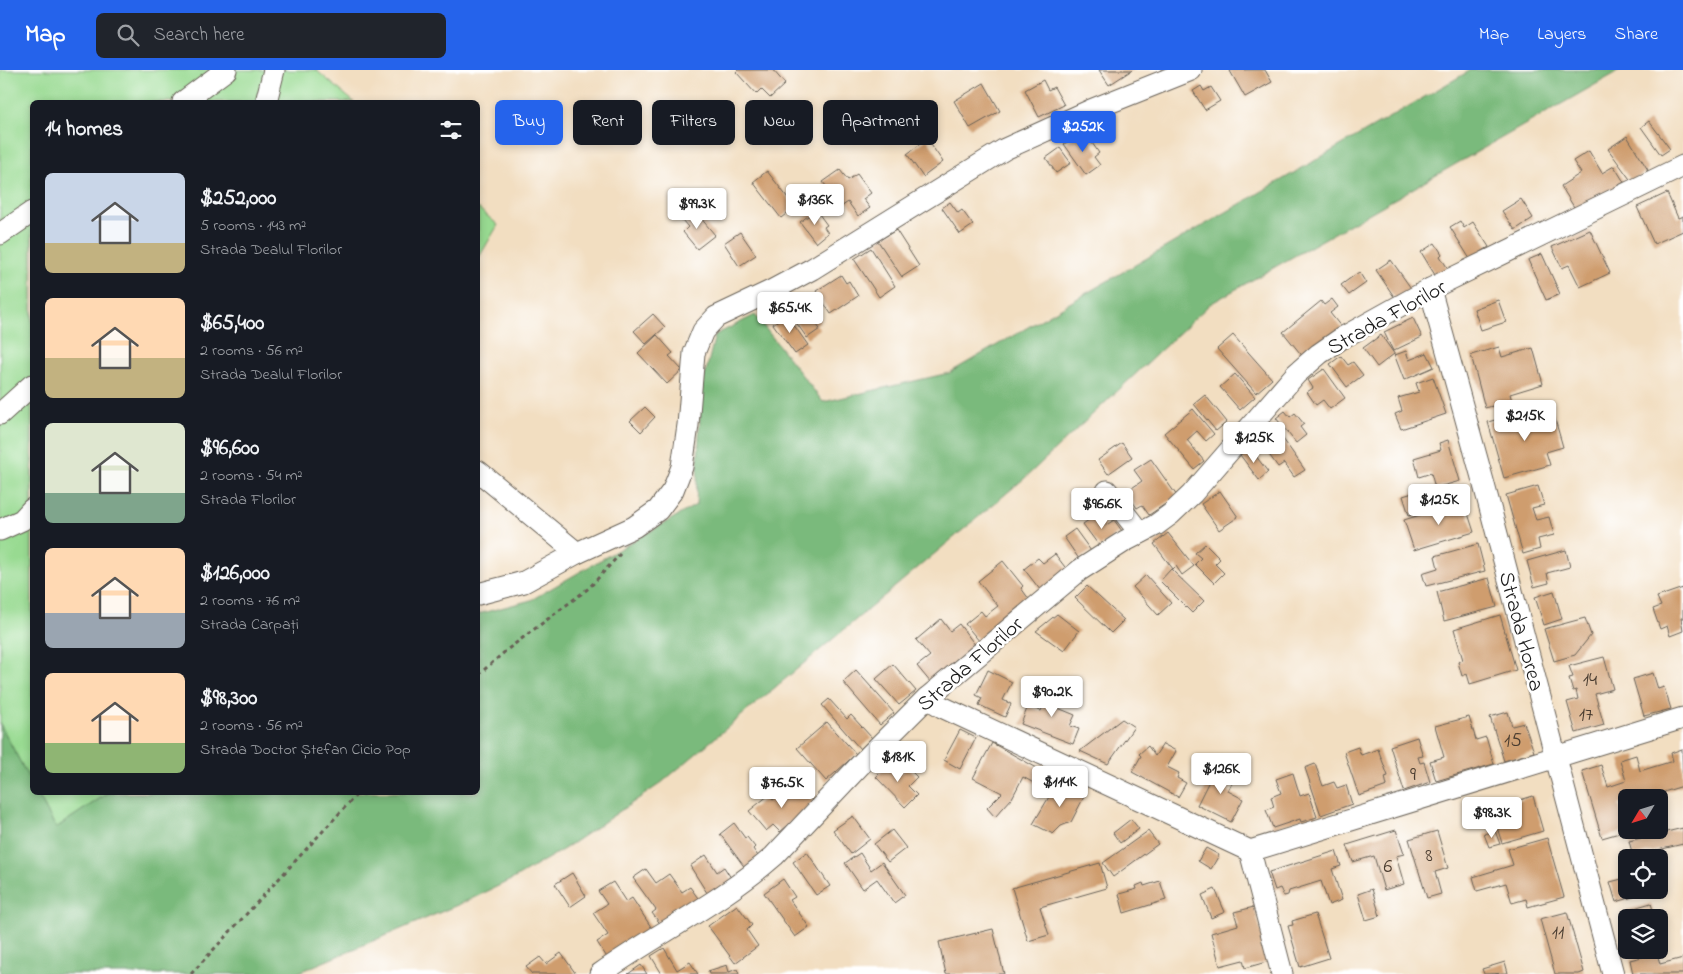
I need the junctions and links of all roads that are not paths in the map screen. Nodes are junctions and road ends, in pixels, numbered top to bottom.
1 (226, 70) edge
2 (274, 70) edge
3 (1191, 70) edge
4 (186, 100) edge
5 (266, 100) edge
6 (1683, 166) edge
7 (30, 213) edge
8 (0, 234) edge
9 (1430, 289) junction
10 (30, 387) edge
11 (0, 414) edge
12 (480, 472) edge
13 (1107, 491) dead end
14 (30, 511) edge
15 (0, 530) edge
16 (1140, 533) junction
17 (577, 553) junction
18 (480, 593) edge
19 (927, 698) junction
20 (1683, 718) edge
21 (1556, 756) junction
22 (1250, 851) junction
23 (600, 974) edge
24 (1282, 974) edge
25 (1613, 974) edge

1 - 4 street
2 - 5 street
3 - 17 street
6 - 9 street, Strada Florilor
7 - 8 street
9 - 16 street, Strada Florilor
9 - 21 street, Strada Horea
10 - 11 street
12 - 17 street
13 - 16 street
14 - 15 street
16 - 19 street, Strada Florilor
17 - 18 street
19 - 22 street
19 - 23 street, Strada Florilor
20 - 21 street
21 - 22 street
21 - 25 street, Strada Horea
22 - 24 street

